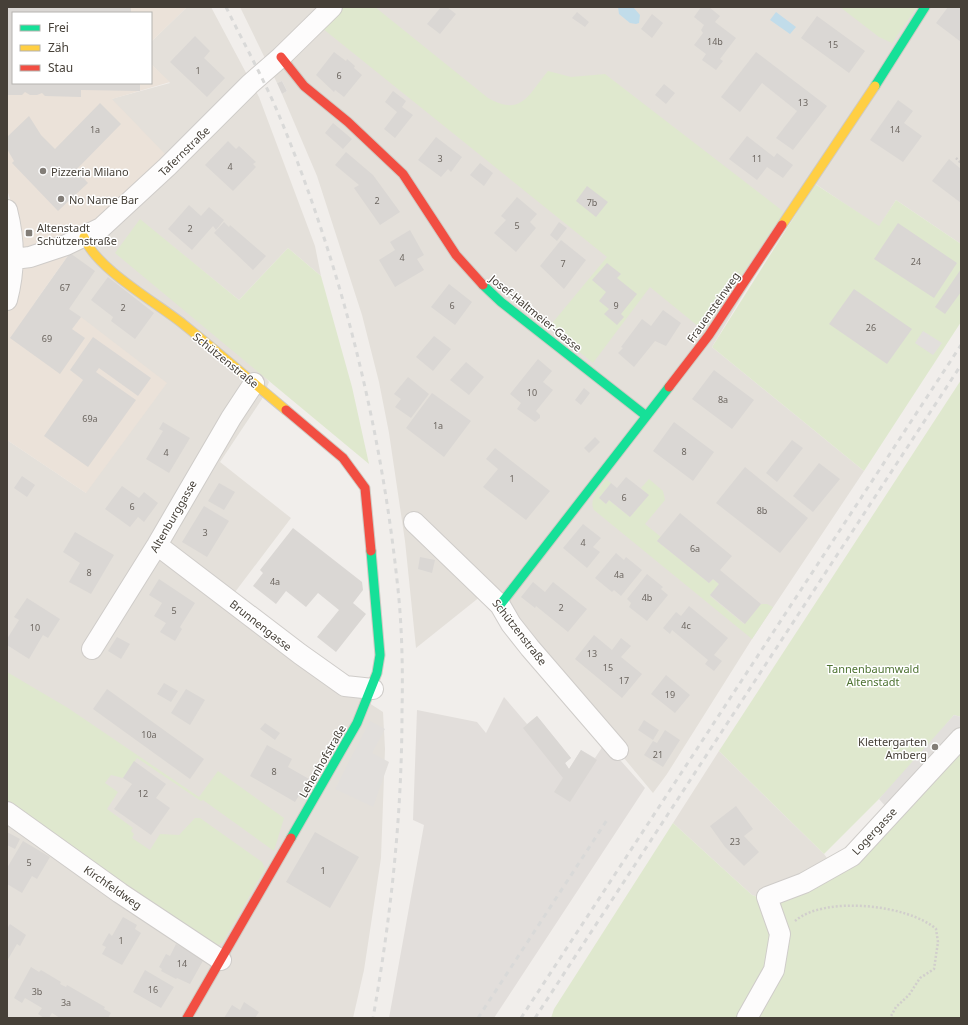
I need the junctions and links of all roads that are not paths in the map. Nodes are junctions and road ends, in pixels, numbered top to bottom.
1 (332, 7) edge
2 (925, 7) edge
3 (281, 57) junction
4 (7, 210) edge
5 (84, 237) junction
6 (14, 259) junction
7 (7, 300) edge
8 (254, 384) junction
9 (645, 415) junction
10 (364, 488) joint
11 (414, 522) dead end
12 (157, 545) junction
13 (500, 605) junction
14 (92, 649) dead end
15 (372, 689) junction
16 (961, 738) edge
17 (618, 750) dead end
18 (7, 812) edge
19 (221, 960) junction
20 (187, 1018) edge
21 (747, 1018) edge

1 - 3 street, Tafernstraße
2 - 9 street, Frauensteinweg
3 - 5 street, Tafernstraße
3 - 9 street, Josef-Haltmeier-Gasse
4 - 6 street
5 - 6 street, Tafernstraße
5 - 8 street, Schützenstraße
6 - 7 street
8 - 10 street, Schützenstraße
8 - 12 street, Altenburggasse
9 - 13 street, Frauensteinweg
10 - 15 street, Lehenhofstraße
11 - 13 street, Schützenstraße
12 - 14 street, Altenburggasse
12 - 15 street, Brunnengasse
13 - 17 street, Schützenstraße
15 - 19 street, Lehenhofstraße
16 - 21 street, Logergasse
18 - 19 street, Kirchfeldweg
19 - 20 street, Lehenhofstraße

